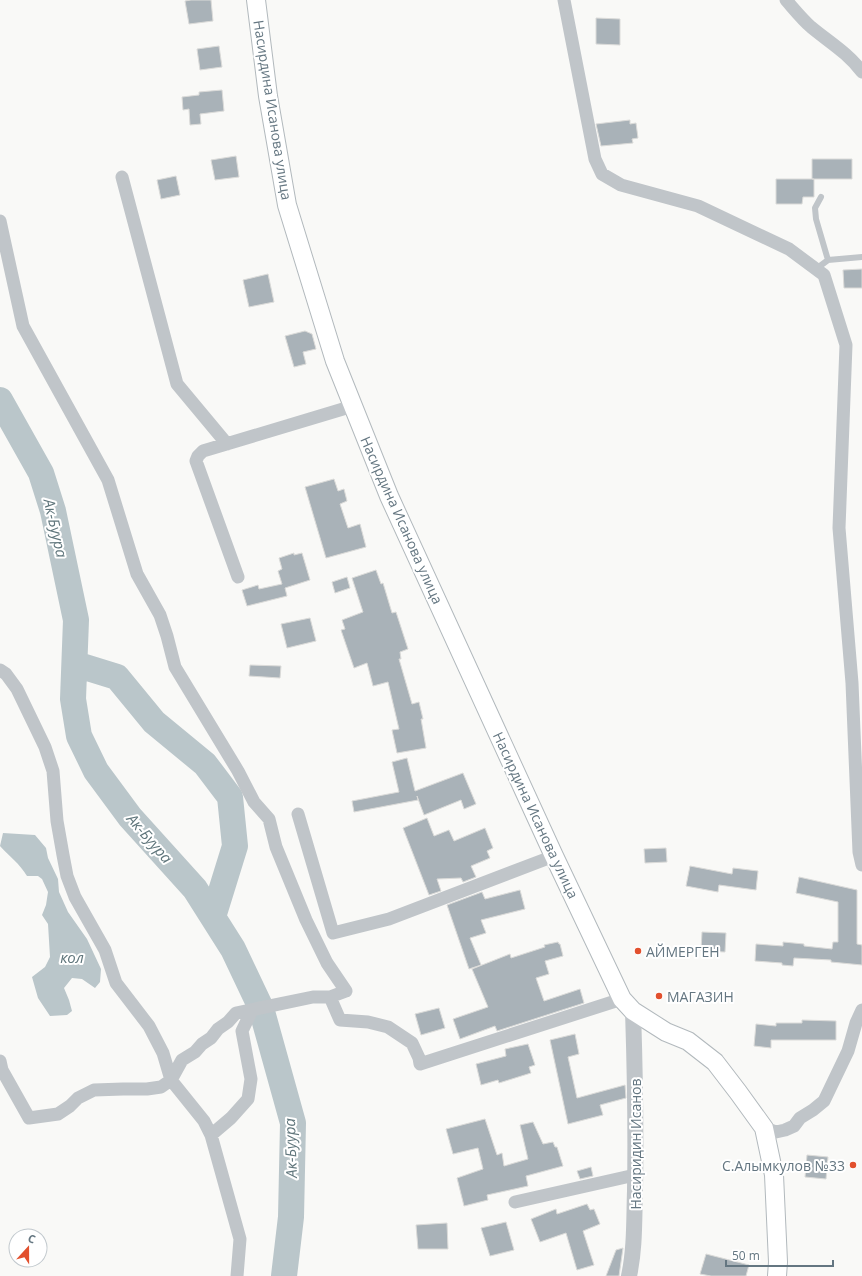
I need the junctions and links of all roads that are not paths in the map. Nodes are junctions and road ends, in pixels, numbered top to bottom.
1 (256, 0) edge
2 (564, 0) edge
3 (786, 0) edge
4 (862, 72) edge
5 (122, 177) dead end
6 (821, 197) dead end
7 (0, 221) edge
8 (862, 257) edge
9 (828, 260) junction
10 (816, 269) junction
11 (353, 406) junction
12 (227, 444) junction
13 (238, 577) dead end
14 (0, 670) edge
15 (298, 814) dead end
16 (554, 856) junction
17 (862, 865) edge
18 (330, 997) junction
19 (627, 1005) junction
20 (252, 1010) junction
21 (862, 1010) edge
22 (0, 1061) edge
23 (171, 1080) junction
24 (764, 1128) junction
25 (211, 1135) junction
26 (635, 1175) junction
27 (515, 1202) dead end
28 (237, 1276) edge
29 (629, 1276) edge
30 (777, 1276) edge

1 - 11 main road, Насирдина Исанова улица
2 - 10 street
3 - 4 street
5 - 12 street
6 - 9 lane
7 - 18 street
8 - 9 lane
9 - 10 lane
10 - 17 street
11 - 12 street
11 - 16 main road, Насирдина Исанова улица
12 - 13 street
14 - 23 street
15 - 16 street
16 - 19 main road, Насирдина Исанова улица
18 - 19 street
18 - 20 street
19 - 24 main road
19 - 26 street, Насиридин Исанов
20 - 23 street
20 - 25 street
21 - 24 street
22 - 23 street
23 - 25 street
24 - 30 main road
25 - 28 street
26 - 27 street
26 - 29 street, Насиридин Исанов

